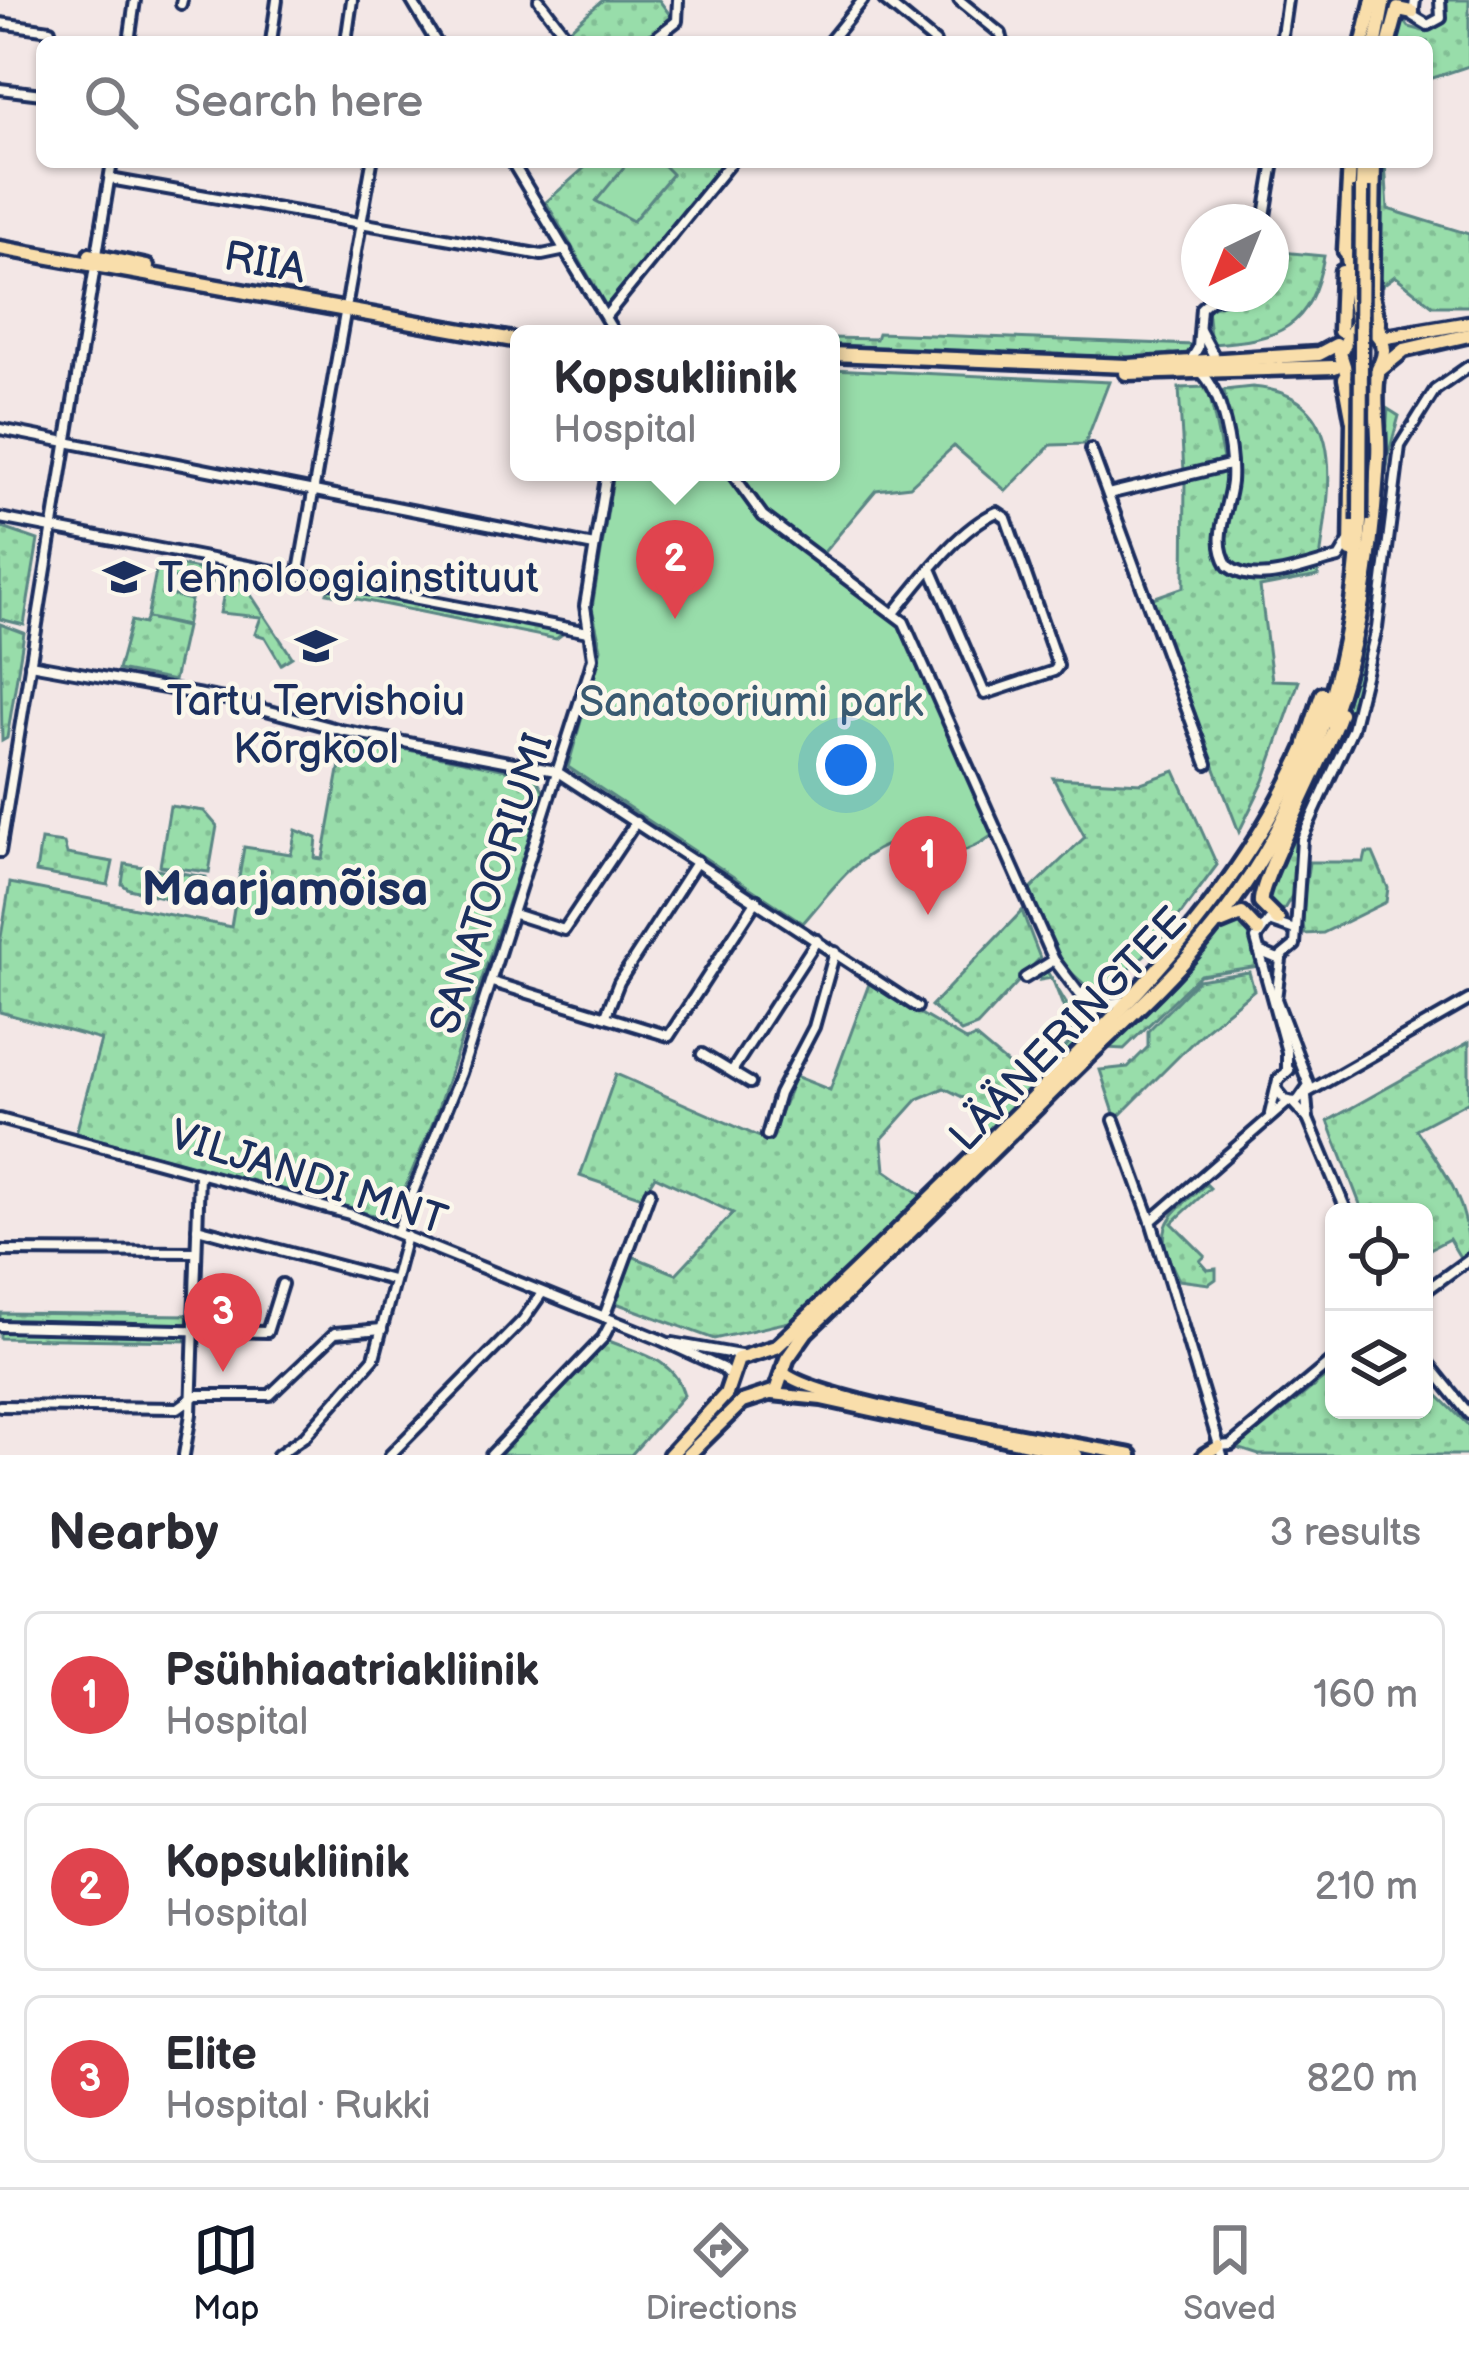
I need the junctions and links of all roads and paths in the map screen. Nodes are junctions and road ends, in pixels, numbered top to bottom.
1 (135, 0) edge
2 (277, 0) edge
3 (352, 0) edge
4 (411, 0) edge
5 (539, 0) edge
6 (677, 0) edge
7 (863, 0) edge
8 (884, 0) edge
9 (959, 0) edge
10 (1288, 0) edge
11 (1363, 0) edge
12 (1380, 0) edge
13 (1440, 0) edge
14 (1414, 6) edge
15 (0, 23) edge
16 (51, 36) edge
17 (130, 36) edge
18 (272, 36) edge
19 (347, 36) edge
20 (432, 36) edge
21 (566, 36) edge
22 (657, 36) edge
23 (834, 36) edge
24 (928, 36) edge
25 (1002, 36) edge
26 (1282, 36) edge
27 (1372, 36) edge
28 (1374, 36) edge
29 (1378, 36) edge
30 (0, 89) edge
31 (36, 93) edge
32 (111, 168) edge
33 (371, 168) edge
34 (516, 168) edge
35 (726, 168) edge
36 (1273, 168) edge
37 (1350, 168) edge
38 (1363, 168) edge
39 (1374, 168) edge
40 (110, 179) junction
41 (1267, 204) edge
42 (362, 224) junction
43 (0, 245) edge
44 (566, 250) junction
45 (95, 260) junction
46 (349, 307) junction
47 (1201, 312) edge
48 (606, 316) junction
49 (1469, 323) edge
50 (610, 325) edge
51 (1200, 328) junction
52 (1348, 330) junction
53 (1469, 335) edge
54 (510, 336) edge
55 (1385, 339) junction
56 (1421, 341) junction
57 (840, 359) edge
58 (840, 359) edge
59 (1297, 360) junction
60 (1389, 362) junction
61 (1188, 364) junction
62 (1225, 365) junction
63 (1469, 367) edge
64 (1338, 368) junction
65 (1202, 372) junction
66 (1375, 380) junction
67 (1219, 404) junction
68 (0, 429) edge
69 (65, 442) junction
70 (1091, 449) dead end
71 (1230, 464) junction
72 (605, 481) edge
73 (738, 481) edge
74 (317, 491) junction
75 (1108, 494) junction
76 (0, 518) edge
77 (1355, 520) junction
78 (52, 529) junction
79 (594, 546) junction
80 (932, 571) junction
81 (298, 577) junction
82 (895, 612) junction
83 (588, 632) junction
84 (30, 664) junction
85 (1348, 672) junction
86 (1332, 687) junction
87 (1207, 764) dead end
88 (1297, 767) junction
89 (556, 771) junction
90 (1296, 795) junction
91 (636, 822) junction
92 (0, 852) edge
93 (698, 861) junction
94 (1298, 893) junction
95 (757, 900) junction
96 (514, 914) junction
97 (1278, 920) junction
98 (1214, 927) junction
99 (1293, 930) junction
100 (1258, 931) junction
101 (818, 940) junction
102 (1259, 951) junction
103 (835, 952) junction
104 (1282, 958) junction
105 (1054, 960) junction
106 (1025, 978) dead end
107 (1069, 979) junction
108 (492, 982) junction
109 (1134, 997) junction
110 (1469, 1000) edge
111 (917, 1007) dead end
112 (607, 1015) junction
113 (1096, 1036) junction
114 (702, 1054) dead end
115 (732, 1071) junction
116 (1287, 1071) junction
117 (1305, 1075) junction
118 (1336, 1075) junction
119 (750, 1083) dead end
120 (1277, 1090) junction
121 (1307, 1094) junction
122 (1290, 1102) junction
123 (1269, 1114) junction
124 (0, 1119) edge
125 (1308, 1119) junction
126 (1114, 1120) dead end
127 (766, 1135) dead end
128 (199, 1174) junction
129 (650, 1192) dead end
130 (1343, 1203) edge
131 (1151, 1220) junction
132 (197, 1228) junction
133 (401, 1234) junction
134 (0, 1251) edge
135 (196, 1252) junction
136 (1469, 1259) edge
137 (392, 1280) junction
138 (282, 1284) dead end
139 (1433, 1285) edge
140 (542, 1293) junction
141 (608, 1319) junction
142 (0, 1326) edge
143 (194, 1328) junction
144 (382, 1329) junction
145 (659, 1340) junction
146 (765, 1351) junction
147 (742, 1354) junction
148 (1325, 1367) edge
149 (1433, 1369) edge
150 (782, 1371) junction
151 (733, 1379) junction
152 (772, 1394) junction
153 (753, 1399) junction
154 (191, 1400) junction
155 (0, 1406) edge
156 (1469, 1414) edge
157 (1214, 1453) edge
158 (184, 1455) edge
159 (278, 1455) edge
160 (390, 1455) edge
161 (491, 1455) edge
162 (670, 1455) edge
163 (688, 1455) edge
164 (1077, 1455) edge
165 (1131, 1455) edge

1 - 17 street
2 - 18 street
3 - 19 street
4 - 20 street
5 - 21 street
6 - 22 street
7 - 23 street
8 - 24 street
9 - 25 street
10 - 26 street
11 - 27 highway
12 - 28 highway
13 - 14 street
14 - 29 highway
15 - 16 street
30 - 31 street
32 - 40 street
33 - 42 street
34 - 44 street
35 - 48 street
36 - 41 street
37 - 52 highway
38 - 77 highway, LÄÄNERINGTEE, bridge
39 - 55 highway
40 - 42 street
40 - 45 street
42 - 44 street
42 - 46 street
43 - 45 highway, RIIA
44 - 48 street
45 - 46 highway, RIIA
45 - 69 street
46 - 54 highway, RIIA
46 - 74 street
47 - 51 street
48 - 50 street
49 - 56 highway
51 - 61 street
51 - 62 street
52 - 55 highway
52 - 59 highway
52 - 64 highway
52 - 64 highway
53 - 56 highway
55 - 56 highway
55 - 60 highway
55 - 66 highway
56 - 60 highway
56 - 66 highway
57 - 61 highway
58 - 65 highway
59 - 62 highway
59 - 64 highway
60 - 66 highway
61 - 62 highway
62 - 65 highway
62 - 67 street
63 - 94 street
64 - 66 highway
64 - 77 highway
65 - 67 street
66 - 85 highway
67 - 71 street
68 - 69 street
69 - 74 street
69 - 78 street
70 - 75 street
71 - 75 street
71 - 77 street
72 - 79 street, SANATOORIUMI
73 - 82 street
74 - 79 street
74 - 81 street
75 - 87 street
76 - 78 street
77 - 86 highway, LÄÄNERINGTEE
77 - 88 highway
78 - 81 street
78 - 84 street
79 - 83 street, SANATOORIUMI
80 - 80 street
80 - 82 street
81 - 83 street
82 - 105 street
83 - 89 street, SANATOORIUMI
84 - 89 street
84 - 92 street
85 - 90 highway
85 - 97 highway
86 - 88 highway, LÄÄNERINGTEE
86 - 90 highway, LÄÄNERINGTEE
88 - 109 highway, LÄÄNERINGTEE
89 - 91 street
89 - 96 street, SANATOORIUMI
90 - 98 highway, LÄÄNERINGTEE
91 - 93 street
91 - 96 street
93 - 95 street
93 - 112 street
94 - 97 street
94 - 99 street
95 - 101 street
95 - 112 street
96 - 108 street, SANATOORIUMI
97 - 99 street
97 - 100 street
98 - 100 highway
98 - 150 highway, LÄÄNERINGTEE
99 - 104 street
100 - 102 street
101 - 103 street
101 - 115 street
102 - 104 street
102 - 116 street
103 - 111 street
103 - 127 street
104 - 117 street
105 - 106 street
105 - 107 street
107 - 109 street
107 - 113 street
108 - 112 street
108 - 133 street, SANATOORIUMI
109 - 113 highway, LÄÄNERINGTEE
110 - 118 street
113 - 146 highway, LÄÄNERINGTEE
114 - 115 street
115 - 119 street
116 - 117 street
116 - 120 street
117 - 118 street
117 - 121 street
118 - 121 street
120 - 122 street
120 - 123 street
121 - 122 street
121 - 125 street
122 - 123 street
122 - 125 street
123 - 131 street
124 - 128 street, VILJANDI MNT
125 - 130 street
126 - 131 street
128 - 132 street
128 - 133 street, VILJANDI MNT
129 - 141 street
131 - 157 street
132 - 135 street
132 - 137 street
133 - 137 street, SANATOORIUMI
133 - 140 street, VILJANDI MNT
134 - 135 street
135 - 143 street
136 - 139 street
137 - 144 street, SANATOORIUMI
138 - 143 street
140 - 141 street, VILJANDI MNT
140 - 160 street
141 - 145 street, VILJANDI MNT
141 - 161 street
142 - 143 street
143 - 154 street
144 - 154 street
144 - 159 street, SANATOORIUMI
145 - 147 street, VILJANDI MNT
145 - 151 street, VILJANDI MNT
146 - 147 highway
146 - 150 highway
147 - 151 highway
148 - 157 street
149 - 156 street
150 - 152 highway, LÄÄNERINGTEE
150 - 165 main road
151 - 153 highway
151 - 162 highway
152 - 153 highway
152 - 164 main road
153 - 163 highway
154 - 155 street
154 - 158 street

